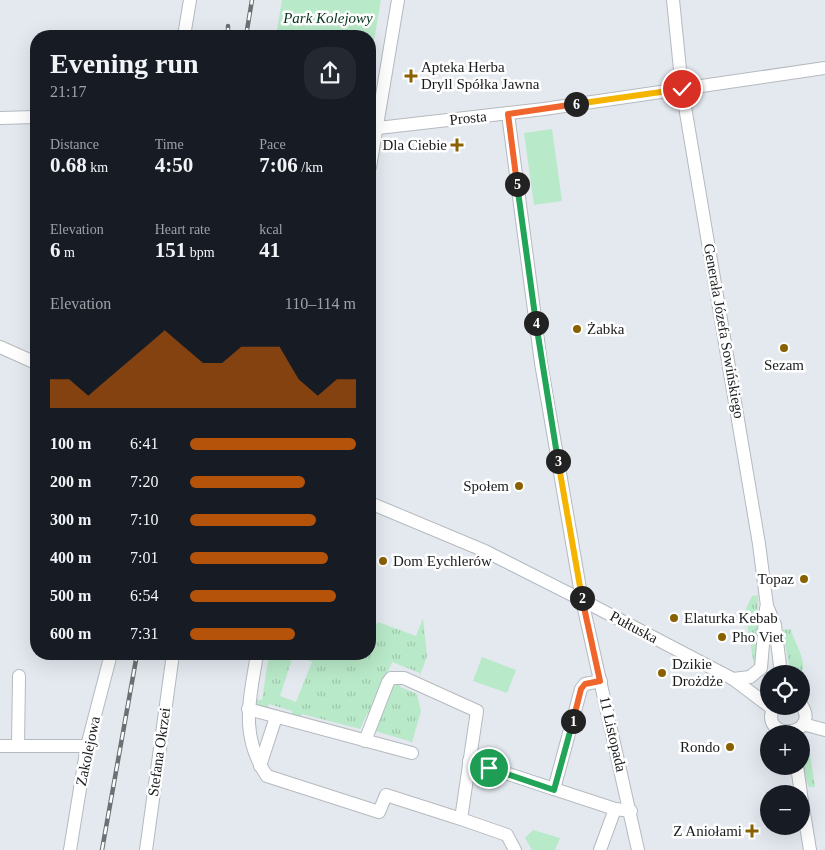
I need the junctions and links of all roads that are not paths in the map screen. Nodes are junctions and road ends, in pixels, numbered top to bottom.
1 (190, 0) edge
2 (398, 0) edge
3 (672, 0) edge
4 (185, 30) edge
5 (825, 68) edge
6 (682, 89) junction
7 (508, 114) junction
8 (0, 118) edge
9 (30, 118) edge
10 (378, 128) junction
11 (376, 138) edge
12 (0, 347) edge
13 (30, 360) edge
14 (376, 506) edge
15 (582, 600) junction
16 (767, 606) junction
17 (109, 660) edge
18 (172, 660) edge
19 (256, 660) edge
20 (781, 665) edge
21 (19, 676) dead end
22 (733, 679) junction
23 (600, 681) junction
24 (760, 690) edge
25 (760, 699) edge
26 (248, 709) junction
27 (772, 715) edge
28 (276, 717) junction
29 (825, 724) edge
30 (796, 725) edge
31 (810, 727) edge
32 (825, 730) edge
33 (365, 741) junction
34 (0, 746) edge
35 (18, 746) junction
36 (87, 746) junction
37 (412, 753) dead end
38 (469, 761) junction
39 (260, 766) junction
40 (554, 790) junction
41 (615, 809) junction
42 (631, 811) junction
43 (461, 819) junction
44 (808, 835) edge
45 (70, 850) edge
46 (146, 850) edge
47 (515, 850) edge
48 (600, 850) edge
49 (638, 850) edge
50 (810, 850) edge

1 - 4 street
2 - 10 street
3 - 6 street, Generała Józefa Sowińskiego
5 - 6 street, Prosta
6 - 7 street, Prosta
6 - 16 street, Generała Józefa Sowińskiego
7 - 10 street, Prosta
7 - 15 street, 11 Listopada
8 - 9 street
10 - 11 street
12 - 13 street
14 - 15 street, Pułtuska
15 - 22 street, Pułtuska
15 - 23 street, 11 Listopada
16 - 20 street, Generała Józefa Sowińskiego
16 - 22 street
17 - 36 street, Zakolejowa
18 - 46 street, Stefana Okrzei
19 - 26 street
21 - 35 street
22 - 24 street, Pułtuska
22 - 25 street, Pułtuska
23 - 40 street
23 - 42 street, 11 Listopada
26 - 28 street
26 - 39 street
27 - 30 street
28 - 33 street
28 - 39 street
29 - 30 street
31 - 32 street
33 - 37 street
33 - 38 street
34 - 35 street
35 - 36 street
36 - 45 street, Zakolejowa
38 - 40 street
38 - 43 street
39 - 43 street
40 - 41 street
41 - 42 street
41 - 48 street
42 - 49 street, 11 Listopada
43 - 47 street
44 - 50 street

